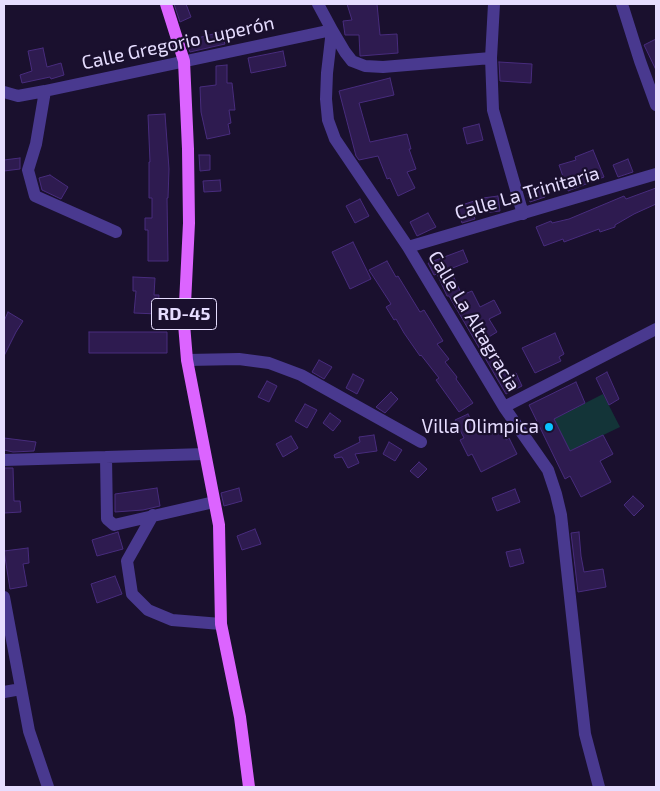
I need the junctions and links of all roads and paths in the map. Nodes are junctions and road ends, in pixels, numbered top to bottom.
1 (166, 4) edge
2 (318, 4) edge
3 (494, 4) edge
4 (622, 4) edge
5 (332, 30) junction
6 (491, 58) junction
7 (184, 61) junction
8 (44, 91) junction
9 (4, 92) edge
10 (656, 105) edge
11 (656, 174) edge
12 (524, 214) junction
13 (116, 232) dead end
14 (408, 247) junction
15 (656, 330) edge
16 (187, 360) junction
17 (504, 407) junction
18 (421, 442) dead end
19 (205, 454) junction
20 (106, 457) junction
21 (4, 460) edge
22 (214, 502) junction
23 (152, 515) junction
24 (4, 597) edge
25 (221, 624) junction
26 (21, 690) junction
27 (4, 692) edge
28 (48, 787) edge
29 (249, 787) edge
30 (599, 787) edge

1 - 7 main road, RD-45
2 - 5 street
3 - 6 street
4 - 10 street
5 - 6 street
5 - 7 street, Calle Gregorio Luperón
5 - 14 street, Calle La Altagracia
6 - 12 street
7 - 8 street, Calle Gregorio Luperón
7 - 16 main road, RD-45
8 - 9 street, Calle Gregorio Luperón
8 - 13 street
11 - 12 street, Calle La Trinitaria
12 - 14 street, Calle La Trinitaria
14 - 17 street, Calle La Altagracia
15 - 17 street
16 - 18 street
16 - 19 main road, RD-45
17 - 30 street, Calle La Altagracia
19 - 20 street
19 - 22 main road, RD-45
20 - 21 street
20 - 23 street
22 - 23 street
22 - 25 main road, RD-45
23 - 25 street
24 - 26 street
25 - 29 main road, RD-45
26 - 27 street
26 - 28 street

